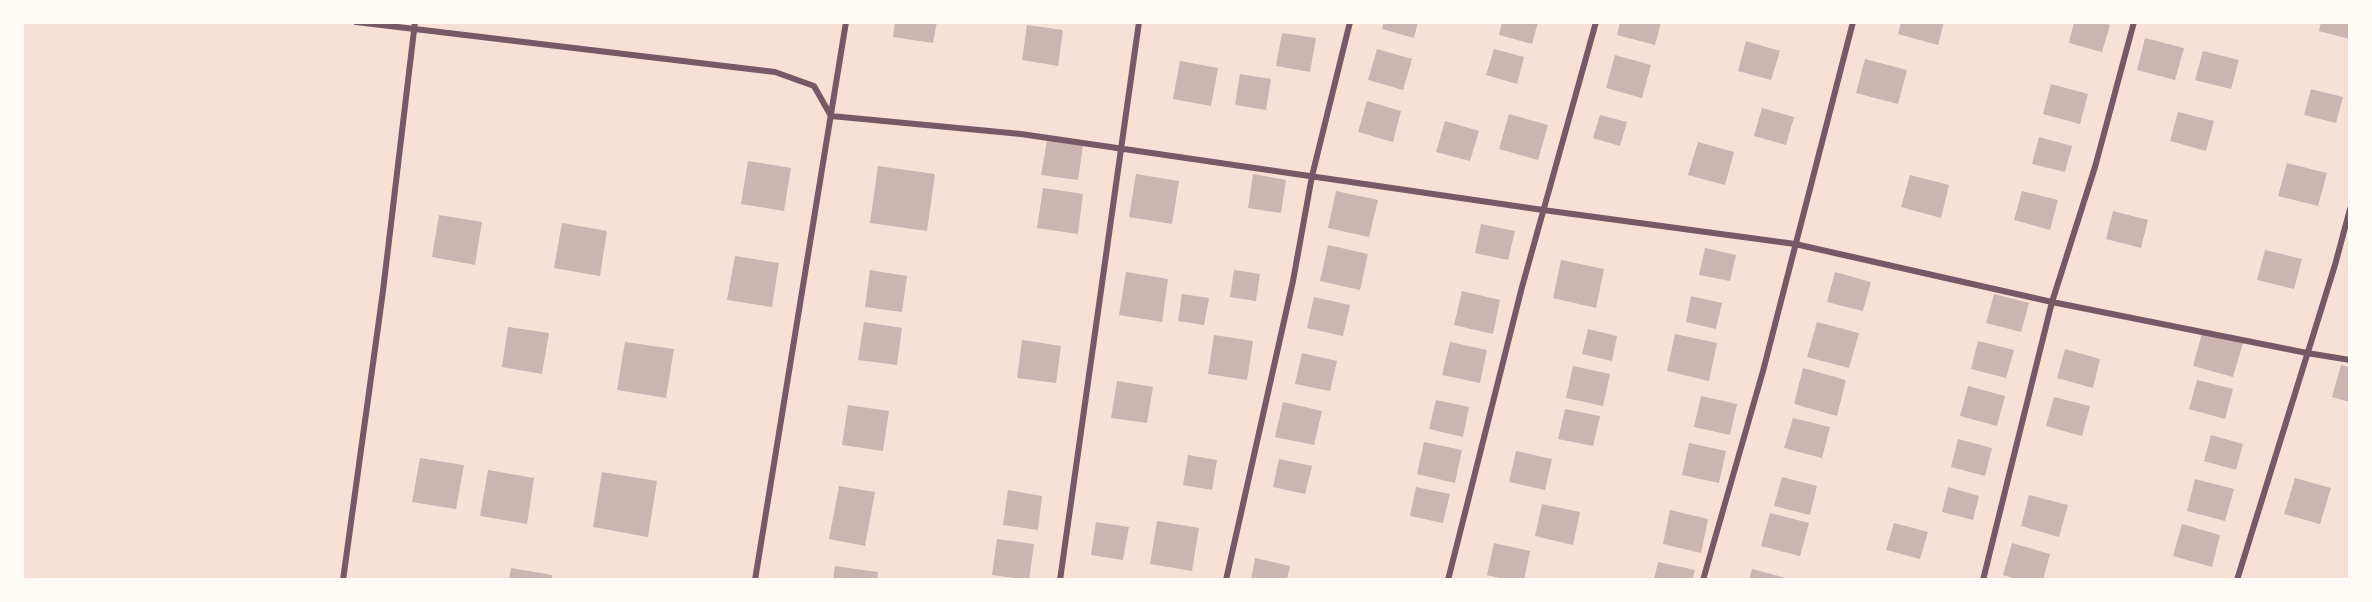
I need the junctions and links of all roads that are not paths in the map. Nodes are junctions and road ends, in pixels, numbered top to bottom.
1 (356, 22) edge
2 (846, 22) edge
3 (1139, 22) edge
4 (1350, 22) edge
5 (1596, 22) edge
6 (1853, 22) edge
7 (2134, 22) edge
8 (415, 26) edge
9 (831, 116) junction
10 (1120, 148) junction
11 (1312, 176) junction
12 (2349, 209) edge
13 (1543, 210) junction
14 (1795, 244) junction
15 (2052, 302) junction
16 (2307, 353) junction
17 (2349, 360) edge
18 (343, 579) edge
19 (755, 579) edge
20 (1060, 579) edge
21 (1226, 579) edge
22 (1448, 579) edge
23 (1703, 579) edge
24 (1983, 579) edge
25 (2237, 579) edge

1 - 8 street
2 - 9 street
3 - 10 street
4 - 11 street
5 - 13 street
6 - 14 street
7 - 15 street
8 - 9 street
8 - 18 street
9 - 10 street
9 - 19 street
10 - 11 street
10 - 20 street
11 - 13 street
11 - 21 street
12 - 16 street
13 - 14 street
13 - 22 street
14 - 15 street
14 - 23 street
15 - 16 street
15 - 24 street
16 - 17 street
16 - 25 street

